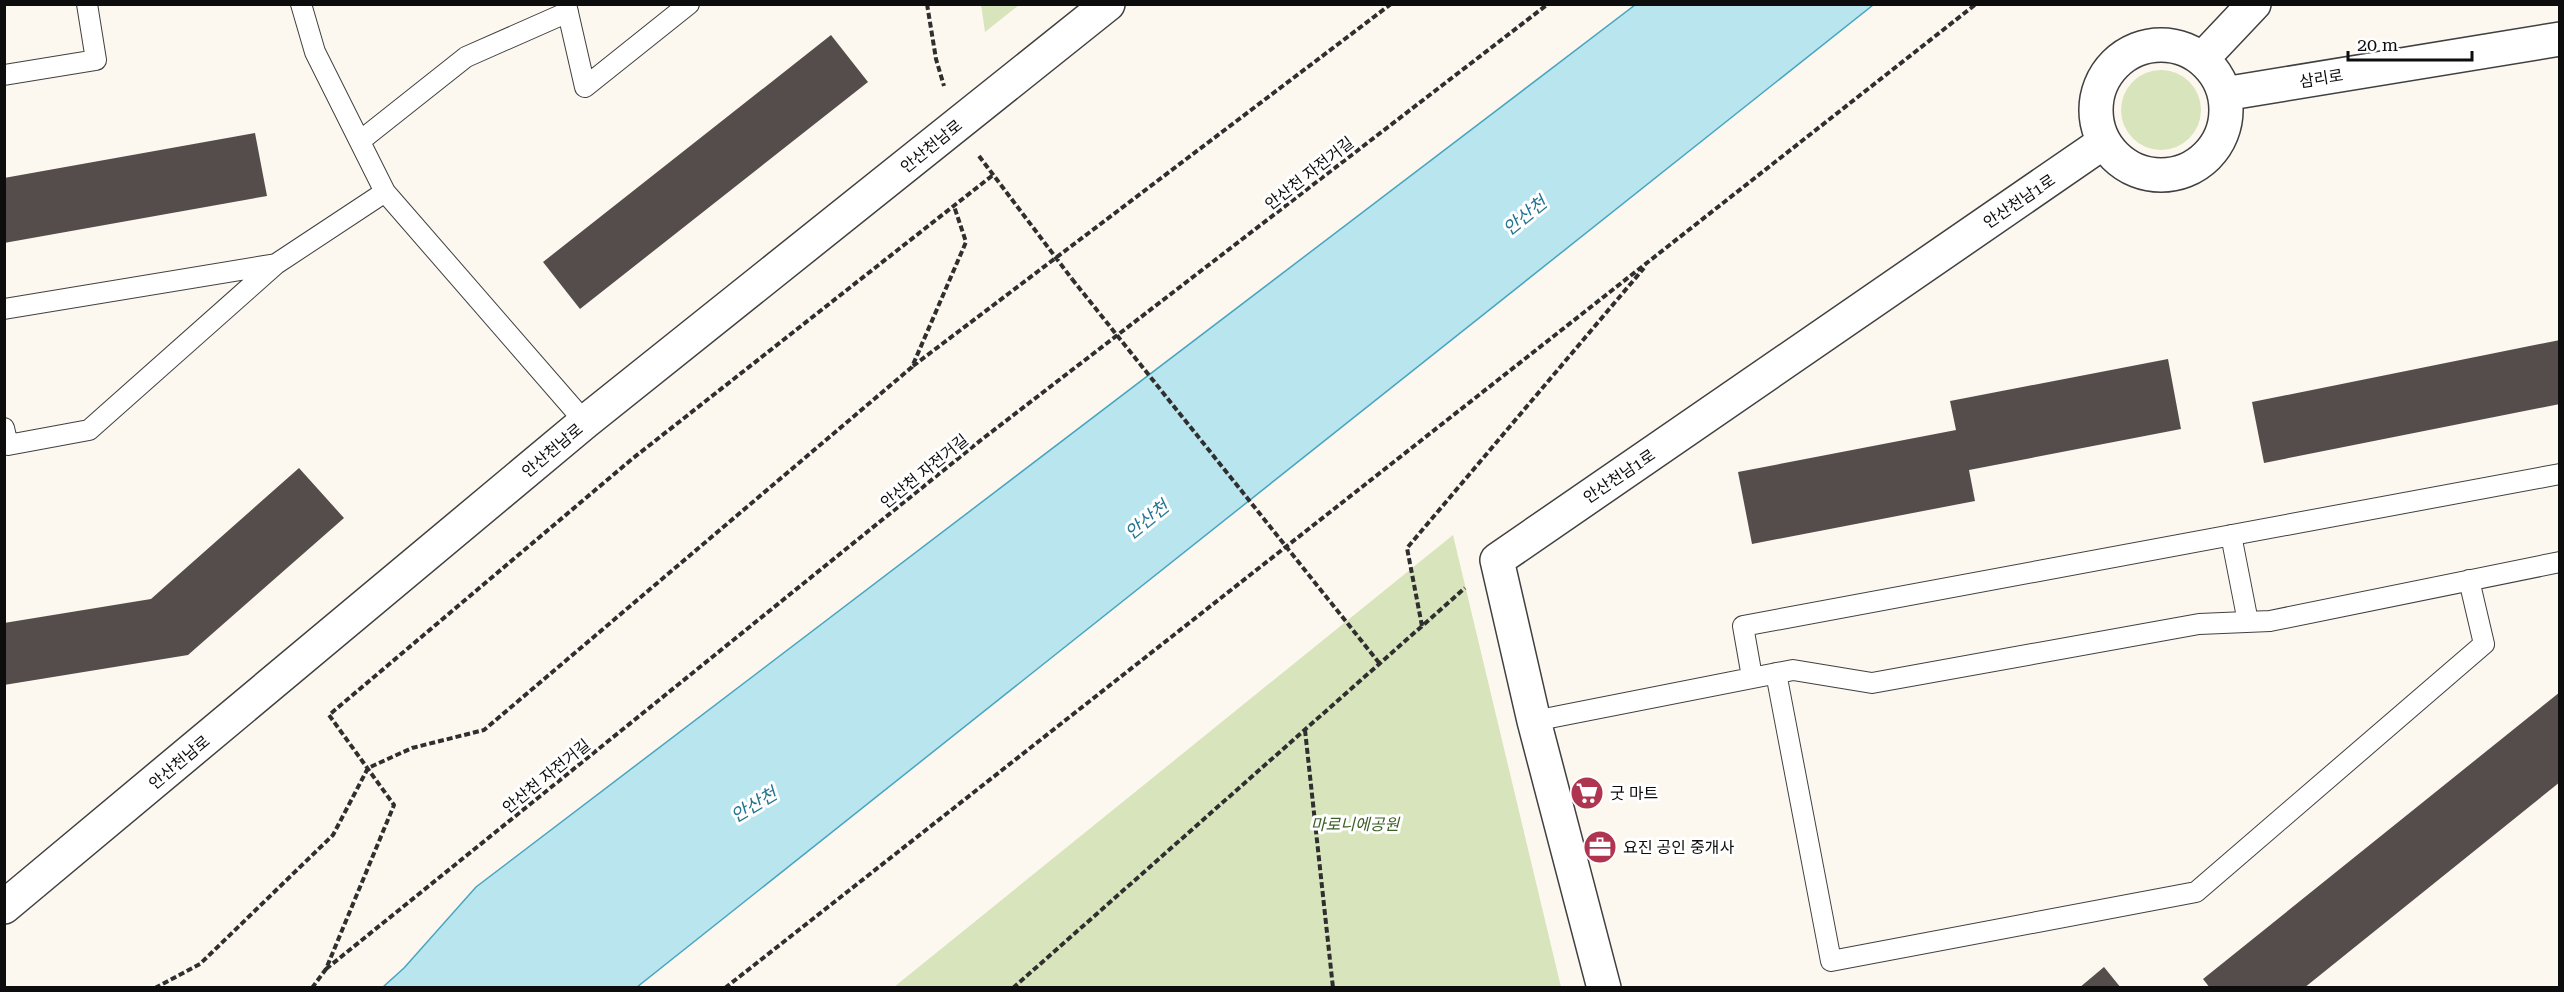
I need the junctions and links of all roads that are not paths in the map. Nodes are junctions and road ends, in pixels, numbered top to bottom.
1 (87, 4) edge
2 (301, 4) edge
3 (690, 4) edge
4 (1108, 4) edge
5 (2254, 4) edge
6 (567, 8) edge
7 (2559, 39) edge
8 (2202, 60) junction
9 (4, 75) edge
10 (2224, 94) junction
11 (360, 141) junction
12 (2104, 142) junction
13 (385, 192) junction
14 (276, 264) junction
15 (4, 309) edge
16 (585, 422) junction
17 (4, 428) edge
18 (2559, 474) edge
19 (2231, 535) junction
20 (2559, 562) edge
21 (2469, 580) junction
22 (2248, 622) junction
23 (1776, 673) junction
24 (1752, 677) junction
25 (1534, 722) junction
26 (4, 908) edge
27 (1604, 987) edge

1 - 9 lane
2 - 11 lane
3 - 6 lane
4 - 16 street, 안산천남로
5 - 8 street
6 - 11 lane
7 - 10 street, 삼리로
8 - 10 street
8 - 12 street
10 - 12 street
11 - 13 lane
12 - 25 street, 안산천남1로
13 - 14 lane
13 - 16 lane
14 - 15 lane
14 - 17 lane
16 - 26 street, 안산천남로
18 - 19 lane
19 - 22 lane
19 - 24 lane
20 - 21 lane
21 - 22 lane
21 - 23 lane
22 - 23 lane
23 - 24 lane
24 - 25 lane
25 - 27 street

